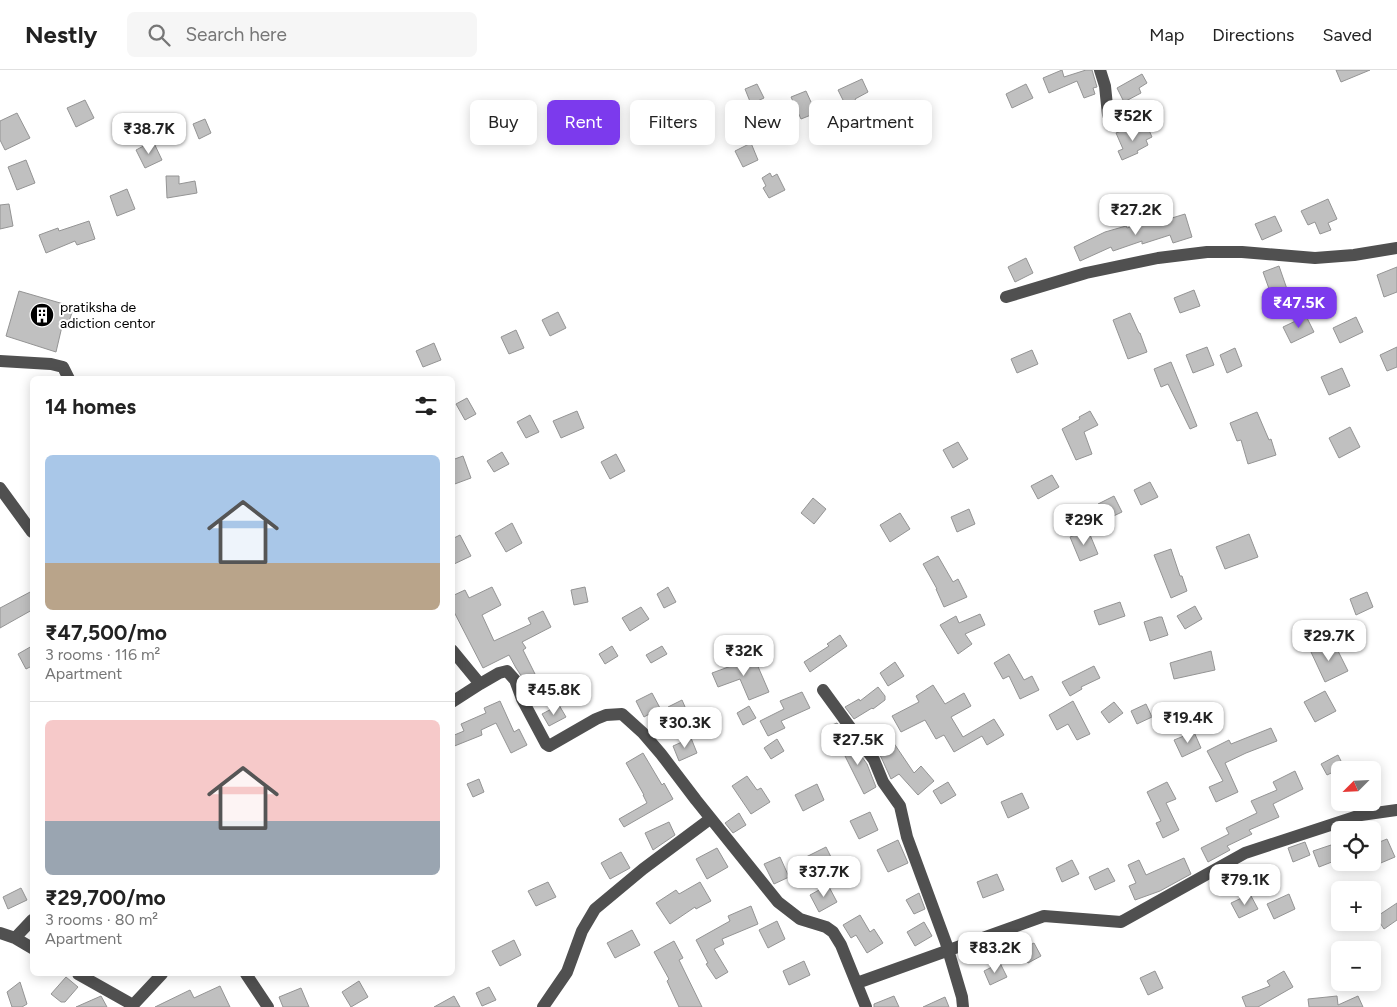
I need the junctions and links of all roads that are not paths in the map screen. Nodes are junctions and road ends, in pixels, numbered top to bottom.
1 (1100, 70) edge
2 (1108, 114) dead end
3 (1397, 248) edge
4 (1006, 296) dead end
5 (0, 361) edge
6 (67, 376) edge
7 (0, 488) edge
8 (30, 529) edge
9 (455, 654) edge
10 (480, 684) junction
11 (823, 690) dead end
12 (455, 700) edge
13 (1397, 810) edge
14 (710, 819) junction
15 (30, 922) edge
16 (0, 933) edge
17 (15, 938) junction
18 (30, 947) edge
19 (948, 950) junction
20 (81, 976) edge
21 (160, 976) edge
22 (247, 976) edge
23 (857, 983) junction
24 (133, 1006) edge
25 (268, 1007) edge
26 (543, 1007) edge
27 (866, 1007) edge
28 (963, 1007) edge

1 - 2 street
3 - 4 street
5 - 6 street
7 - 8 street
9 - 10 street
10 - 12 street
10 - 14 street
11 - 19 street
13 - 19 street
14 - 23 street
14 - 26 street
15 - 17 street
16 - 17 street
17 - 18 street
19 - 23 street
19 - 28 street
20 - 24 street
21 - 24 street
22 - 25 street
23 - 27 street

